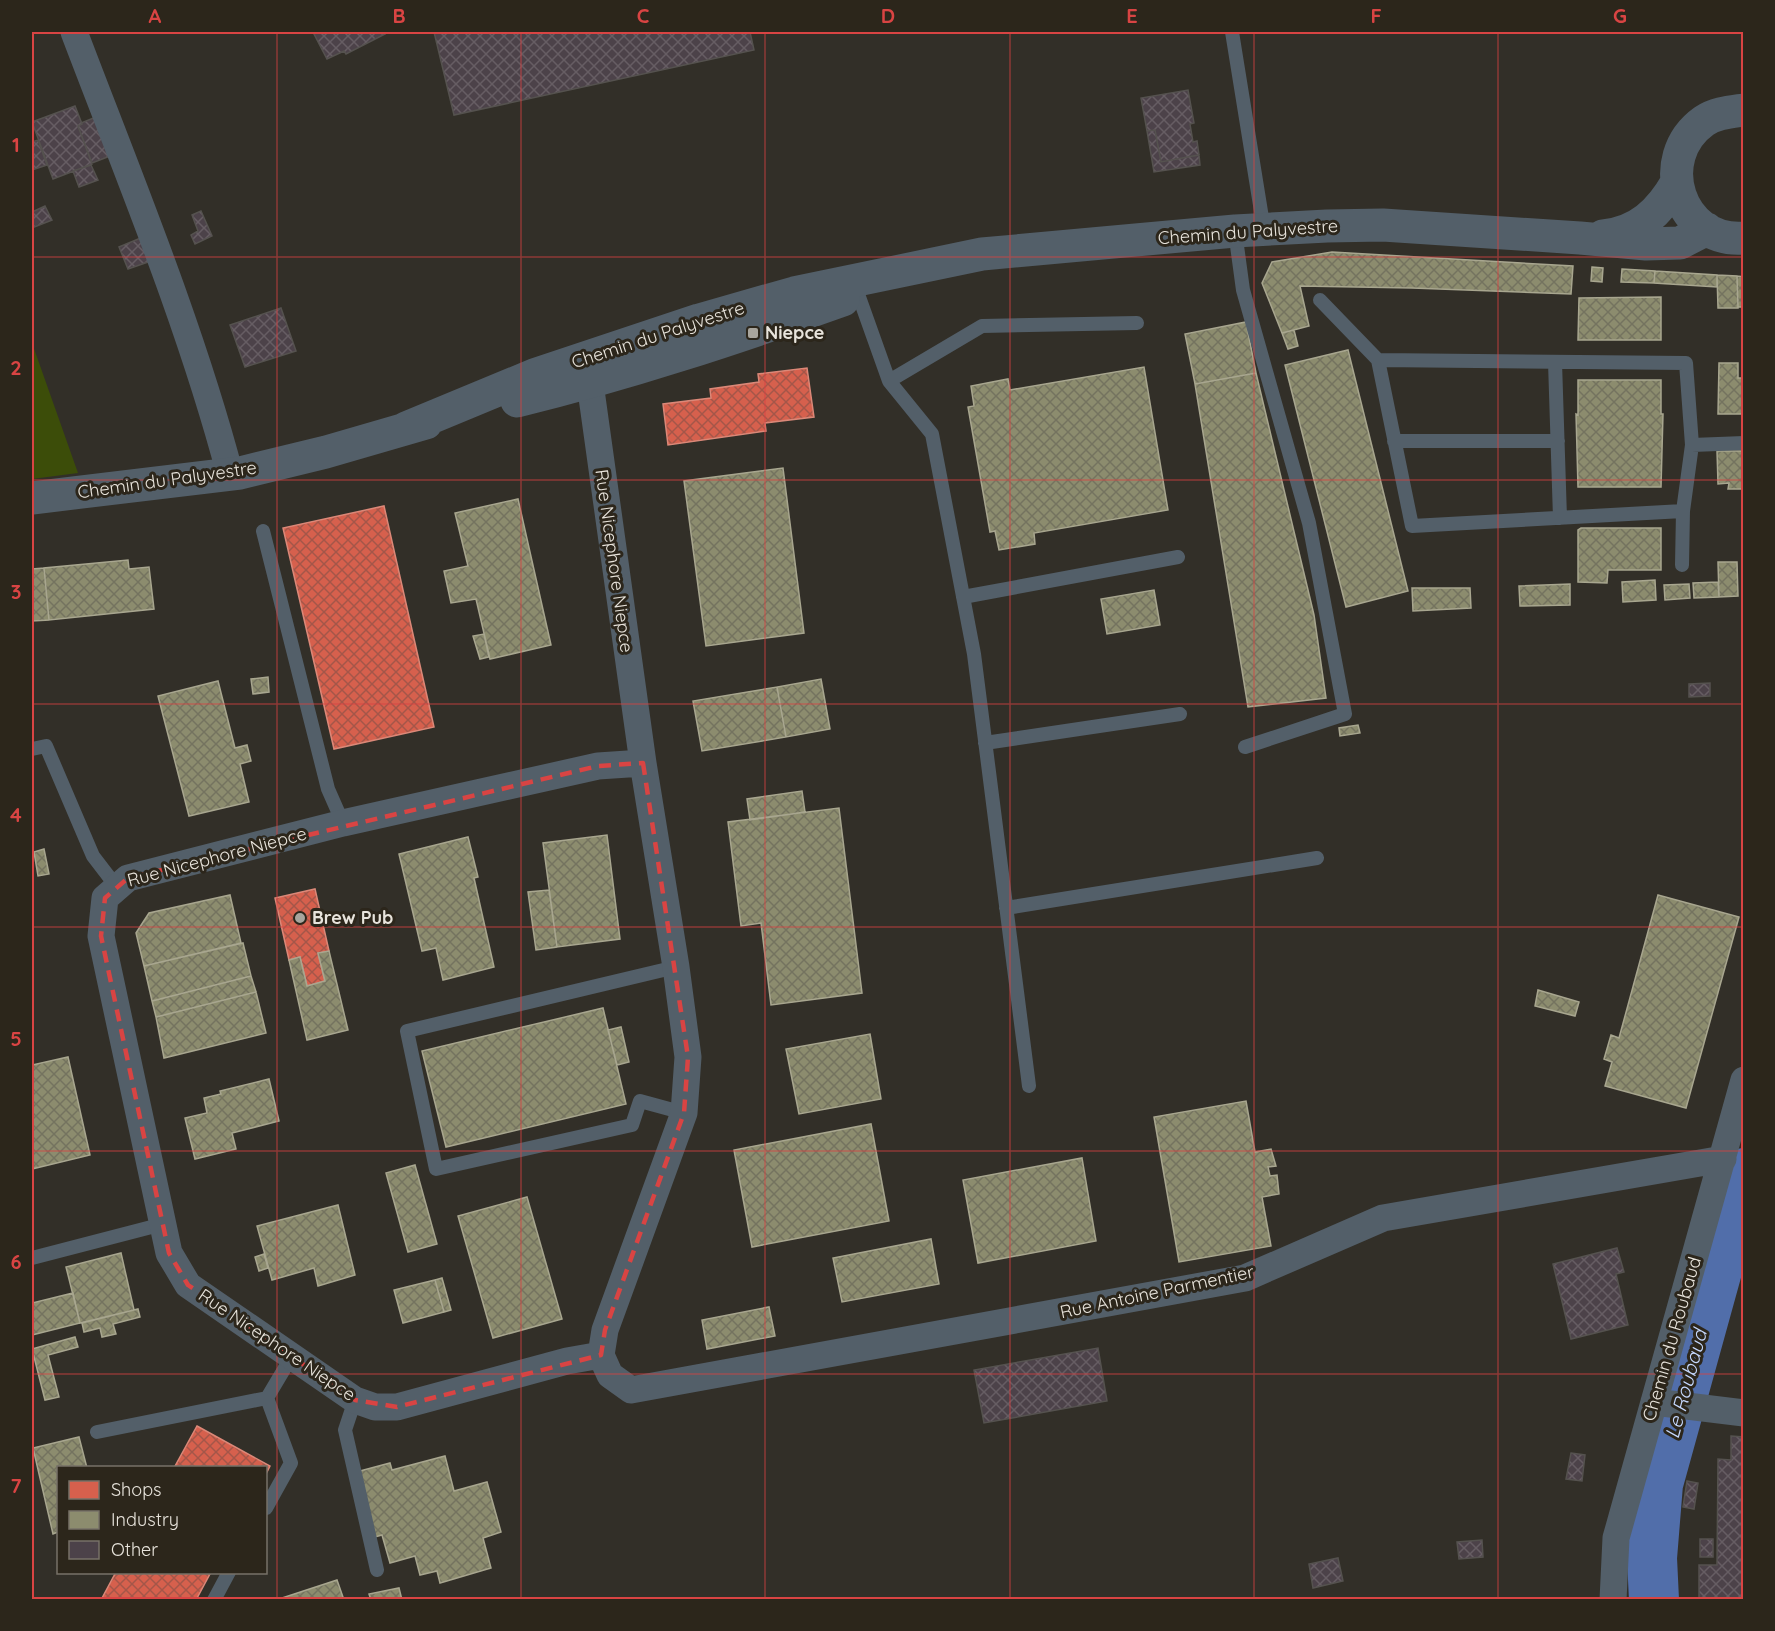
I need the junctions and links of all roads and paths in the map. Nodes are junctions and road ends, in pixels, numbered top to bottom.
1 (74, 32) edge
2 (1232, 32) edge
3 (1737, 107) edge
4 (1677, 182) junction
5 (1707, 229) junction
6 (1250, 230) junction
7 (1580, 238) junction
8 (1743, 238) edge
9 (918, 266) junction
10 (858, 294) junction
11 (1320, 300) dead end
12 (1137, 323) dead end
13 (1378, 360) junction
14 (1555, 362) junction
15 (586, 371) junction
16 (889, 381) junction
17 (1394, 441) junction
18 (1558, 441) junction
19 (1743, 443) edge
20 (1692, 445) junction
21 (230, 474) junction
22 (32, 498) edge
23 (1683, 511) junction
24 (1560, 518) junction
25 (263, 531) dead end
26 (1178, 557) dead end
27 (1682, 565) dead end
28 (963, 597) junction
29 (1180, 714) dead end
30 (985, 744) junction
31 (1245, 747) dead end
32 (32, 749) edge
33 (643, 763) junction
34 (343, 823) junction
35 (1317, 858) dead end
36 (116, 886) junction
37 (1006, 908) junction
38 (676, 967) junction
39 (1743, 1080) edge
40 (1029, 1086) dead end
41 (684, 1113) junction
42 (1723, 1159) junction
43 (163, 1224) junction
44 (32, 1258) edge
45 (601, 1355) junction
46 (292, 1356) junction
47 (267, 1398) junction
48 (355, 1400) junction
49 (1656, 1402) junction
50 (1743, 1413) edge
51 (97, 1432) dead end
52 (267, 1506) edge
53 (377, 1570) dead end
54 (228, 1574) edge
55 (214, 1599) edge
56 (1613, 1599) edge

1 - 21 street
2 - 6 lane
3 - 4 street
4 - 5 street
4 - 7 street, Chemin du Palyvestre
5 - 7 street, Chemin du Palyvestre
5 - 8 street
6 - 7 street, Chemin du Palyvestre
6 - 9 street, Chemin du Palyvestre
6 - 31 lane
9 - 10 street, Chemin du Palyvestre
9 - 15 street, Chemin du Palyvestre
10 - 15 street, Chemin du Palyvestre
10 - 16 lane
11 - 13 lane
12 - 16 lane
13 - 14 lane
13 - 17 lane
14 - 18 lane
14 - 20 lane
15 - 21 street, Chemin du Palyvestre
15 - 33 street, Rue Nicephore Niepce
16 - 28 lane
17 - 18 lane
17 - 24 lane
18 - 24 lane
19 - 20 lane
20 - 23 lane
21 - 22 street, Chemin du Palyvestre
23 - 24 lane
23 - 27 lane
25 - 34 lane
26 - 28 lane
28 - 30 lane
29 - 30 lane
30 - 37 lane
32 - 36 lane
33 - 34 street, Rue Nicephore Niepce
33 - 38 street, Rue Nicephore Niepce
34 - 36 street, Rue Nicephore Niepce
35 - 37 lane
36 - 43 street, Rue Nicephore Niepce
37 - 40 lane
38 - 41 street, Rue Nicephore Niepce
38 - 41 lane
39 - 42 street, Chemin du Roubaud
41 - 45 street, Rue Nicephore Niepce
42 - 45 street, Rue Antoine Parmentier
42 - 49 street, Chemin du Roubaud
43 - 44 lane
43 - 46 street, Rue Nicephore Niepce
45 - 48 street, Rue Nicephore Niepce
46 - 47 lane
46 - 48 street, Rue Nicephore Niepce
47 - 51 lane
47 - 52 lane
48 - 53 lane
49 - 50 street
49 - 56 street, Chemin du Roubaud
54 - 55 lane

